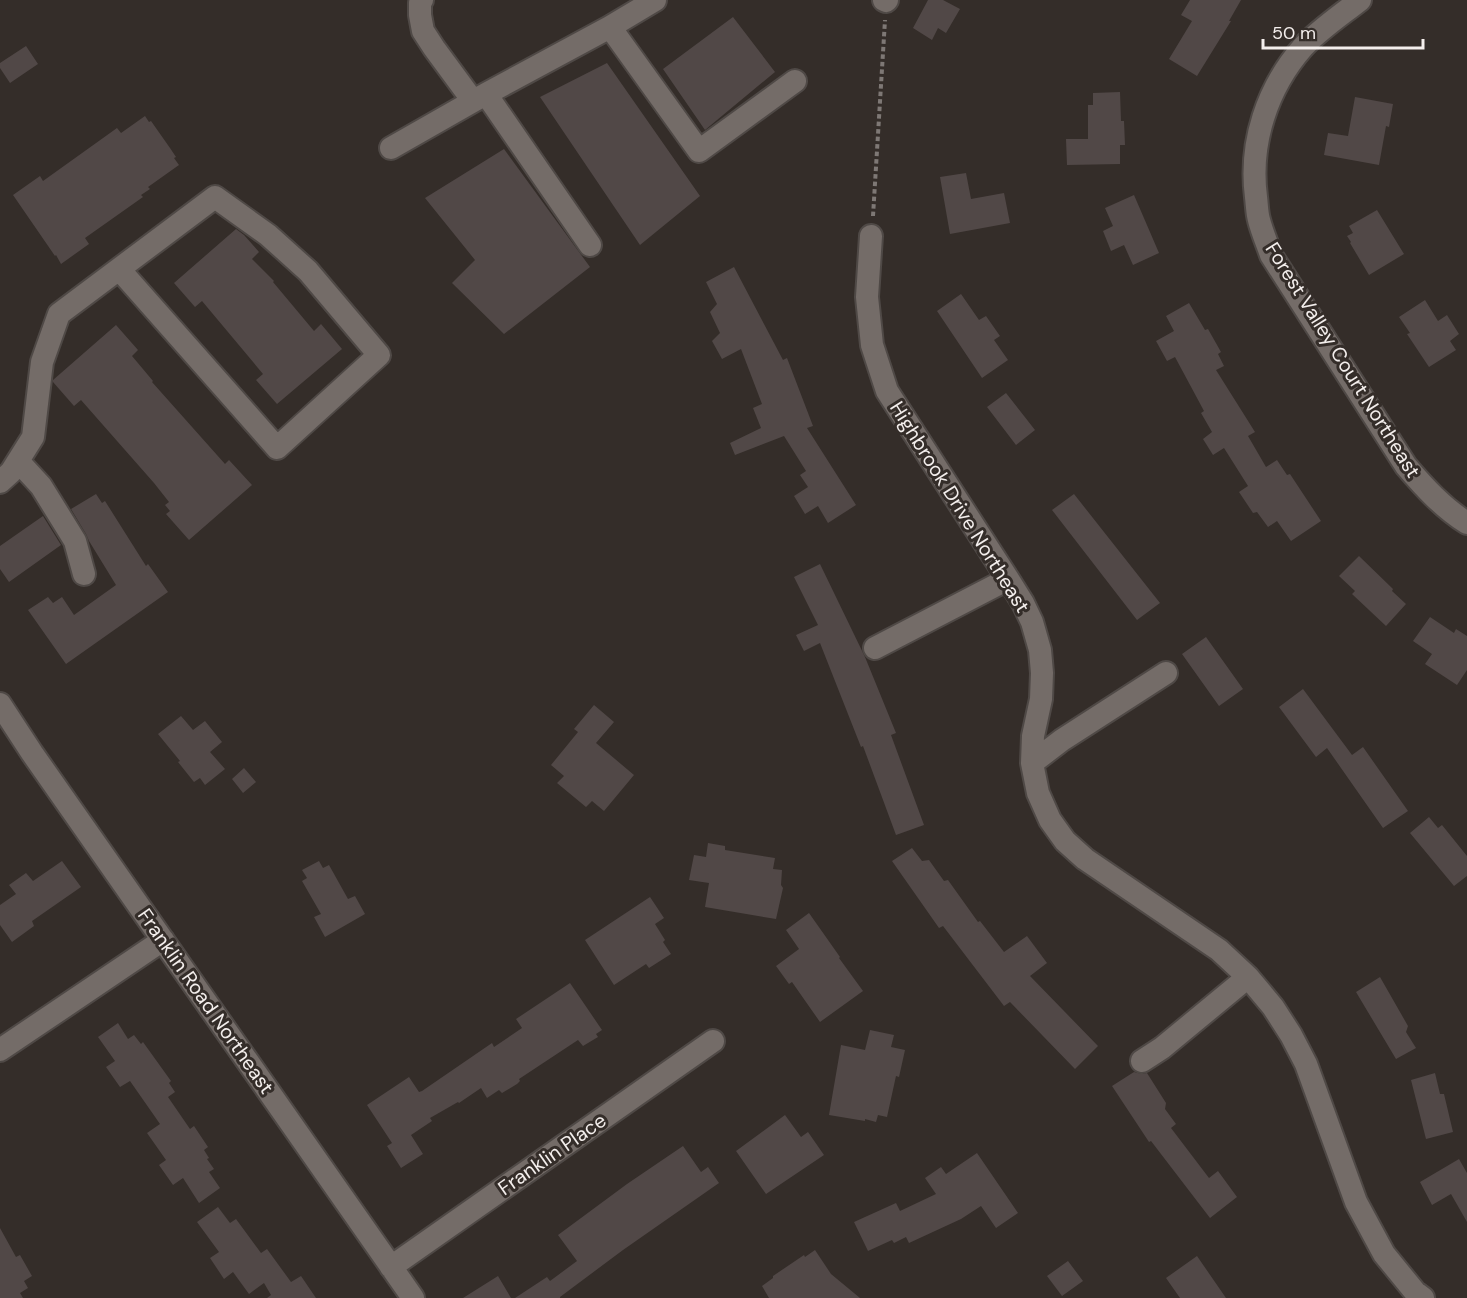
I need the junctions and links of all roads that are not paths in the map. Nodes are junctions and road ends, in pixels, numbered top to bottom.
1 (422, 0) edge
2 (655, 0) edge
3 (1360, 0) edge
4 (610, 27) junction
5 (795, 81) dead end
6 (479, 97) junction
7 (391, 148) dead end
8 (871, 236) road end
9 (590, 245) dead end
10 (119, 269) junction
11 (7, 472) edge
12 (1467, 523) edge
13 (84, 574) dead end
14 (1008, 579) junction
15 (875, 648) dead end
16 (1166, 673) dead end
17 (0, 704) edge
18 (1032, 764) junction
19 (163, 940) junction
20 (1248, 977) junction
21 (714, 1041) dead end
22 (0, 1050) edge
23 (1142, 1061) dead end
24 (391, 1267) junction
25 (412, 1298) edge
26 (1423, 1298) edge

1 - 6 street
2 - 4 street
3 - 12 street, Forest Valley Court Northeast
4 - 5 street
4 - 6 street
6 - 7 street
6 - 9 street
8 - 14 street, Highbrook Drive Northeast
10 - 10 street
10 - 11 street
11 - 13 street
14 - 15 street
14 - 18 street, Highbrook Drive Northeast
16 - 18 street
17 - 19 street, Franklin Road Northeast
18 - 20 street, Highbrook Drive Northeast
19 - 22 street
19 - 24 street, Franklin Road Northeast
20 - 23 street
20 - 26 street, Highbrook Drive Northeast
21 - 24 street, Franklin Place
24 - 25 street, Franklin Road Northeast

